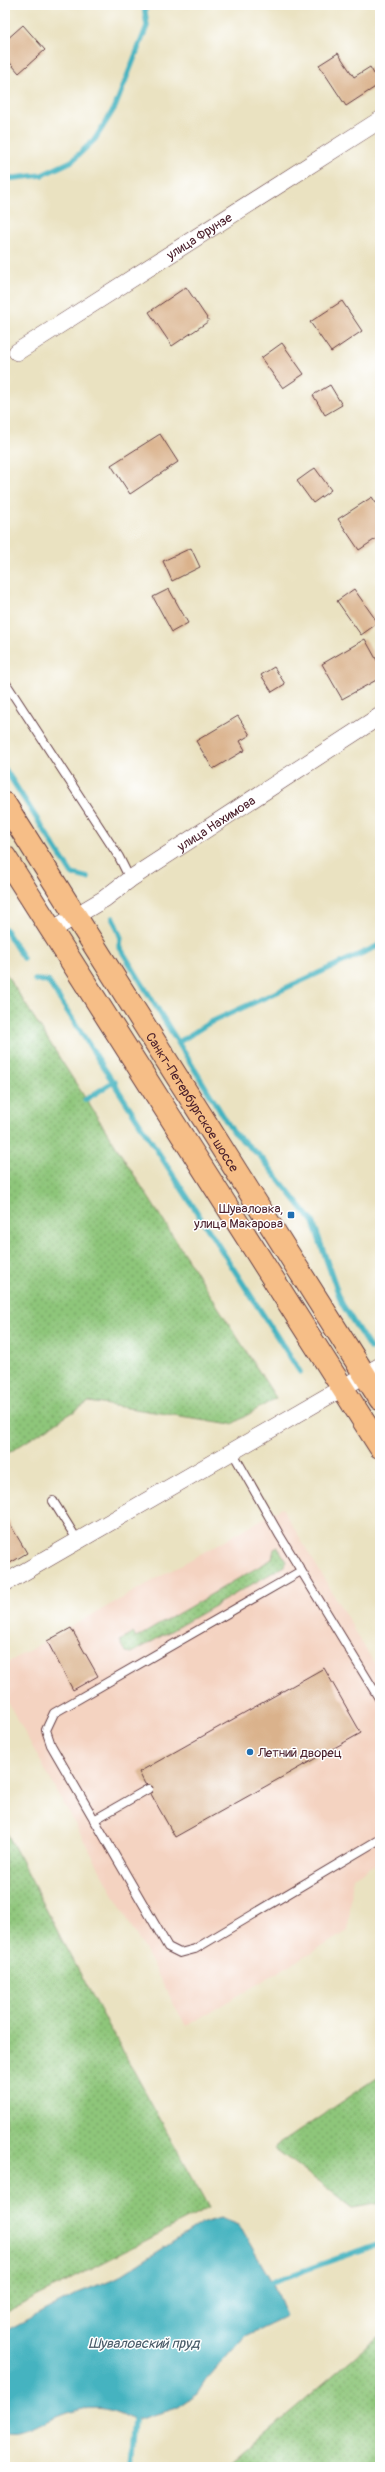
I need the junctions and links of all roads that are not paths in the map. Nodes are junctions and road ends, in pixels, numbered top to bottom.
1 (380, 120) edge
2 (17, 352) dead end
3 (5, 682) edge
4 (380, 716) edge
5 (5, 804) edge
6 (5, 857) edge
7 (130, 879) junction
8 (76, 916) junction
9 (52, 930) junction
10 (373, 1371) edge
11 (342, 1389) junction
12 (380, 1399) edge
13 (380, 1447) edge
14 (233, 1453) junction
15 (53, 1501) dead end
16 (78, 1541) junction
17 (301, 1571) junction
18 (5, 1583) edge
19 (380, 1700) edge
20 (148, 1789) dead end
21 (94, 1820) junction
22 (380, 1839) edge

1 - 2 street, улица Фрунзе
3 - 7 lane
4 - 7 street, улица Нахимова
5 - 8 main road, Санкт-Петербургское шоссе
6 - 9 main road
7 - 8 street, улица Нахимова
8 - 9 street, улица Нахимова
8 - 10 main road, Санкт-Петербургское шоссе
9 - 11 main road
10 - 11 street
10 - 12 main road, Санкт-Петербургское шоссе
11 - 13 main road
11 - 14 street
14 - 16 street
14 - 17 lane
15 - 16 lane
16 - 18 street
17 - 19 lane
17 - 21 lane
20 - 21 lane
21 - 22 lane

